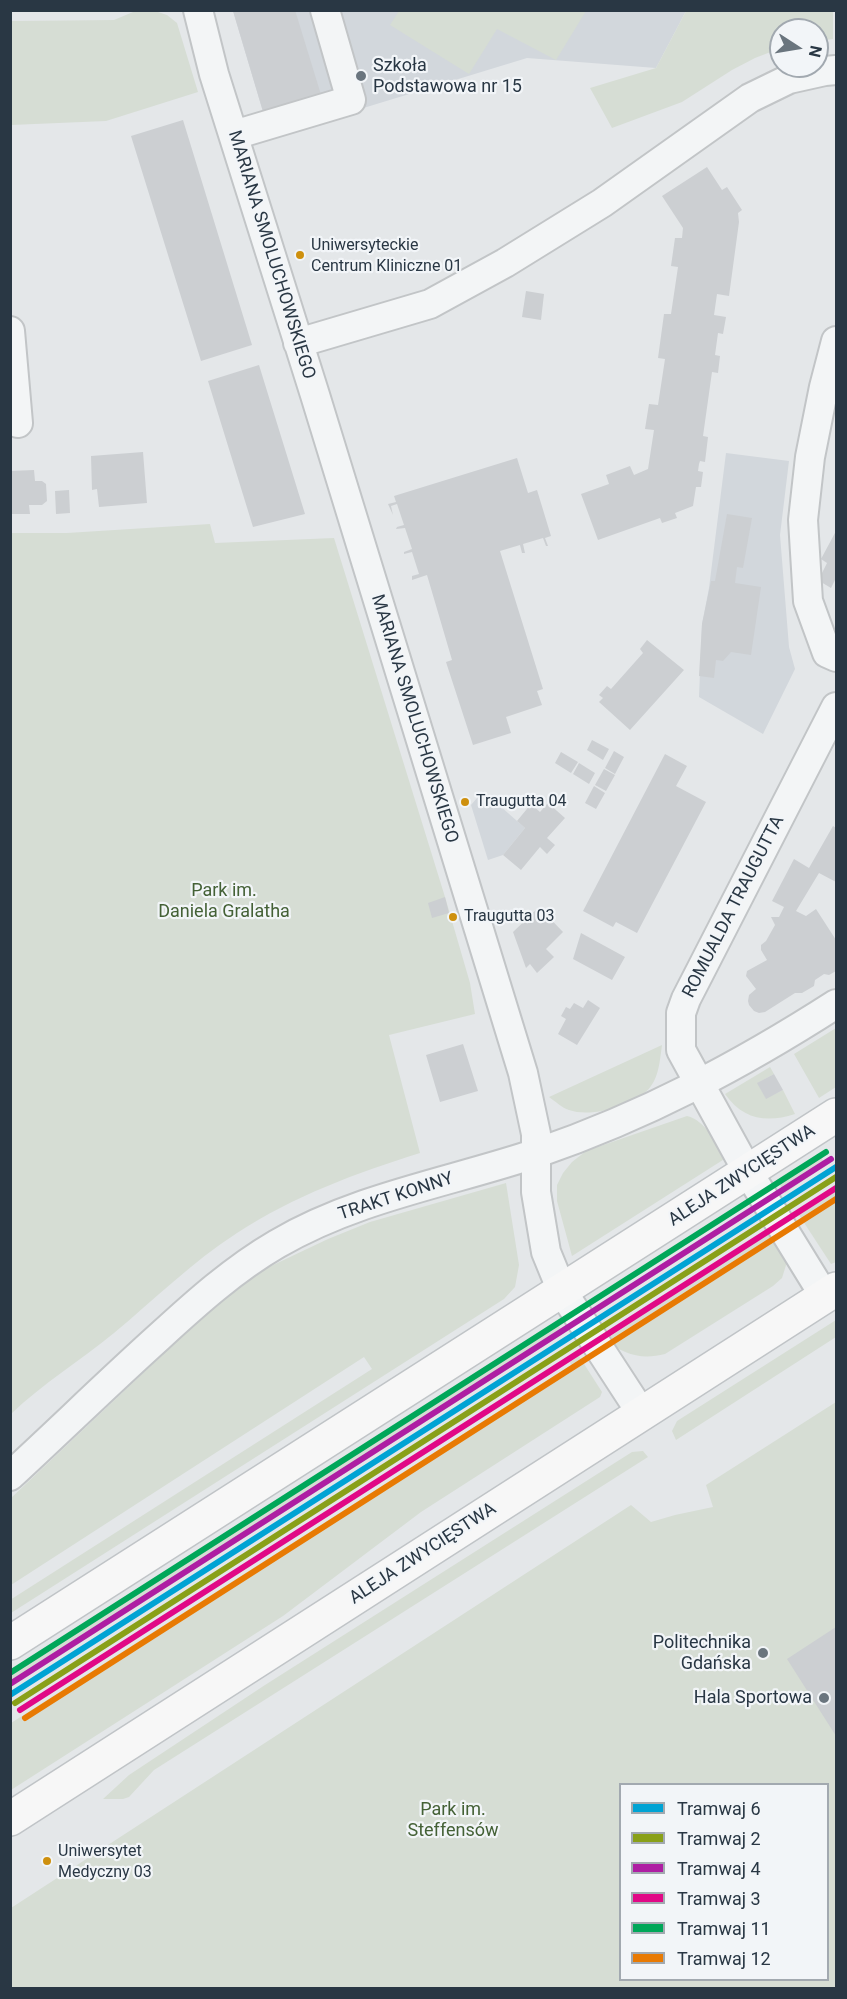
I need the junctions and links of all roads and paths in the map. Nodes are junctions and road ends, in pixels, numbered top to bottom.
1 (198, 10) edge
2 (325, 10) edge
3 (837, 70) edge
4 (234, 135) junction
5 (10, 331) edge
6 (837, 341) edge
7 (298, 343) junction
8 (18, 423) dead end
9 (837, 657) edge
10 (837, 707) edge
11 (837, 1004) edge
12 (700, 1084) junction
13 (837, 1115) edge
14 (536, 1153) junction
15 (748, 1172) junction
16 (562, 1291) junction
17 (831, 1293) edge
18 (642, 1414) junction
19 (10, 1476) edge
20 (10, 1643) edge
21 (10, 1819) edge

1 - 4 street, MARIANA SMOLUCHOWSKIEGO
2 - 4 street
3 - 7 street
4 - 7 street, MARIANA SMOLUCHOWSKIEGO
5 - 8 street
6 - 9 street
7 - 14 street, MARIANA SMOLUCHOWSKIEGO
10 - 12 street, ROMUALDA TRAUGUTTA
11 - 12 street, TRAKT KONNY
12 - 14 street, TRAKT KONNY
12 - 15 street, ROMUALDA TRAUGUTTA
13 - 15 main road, ALEJA ZWYCIĘSTWA
14 - 16 street, MARIANA SMOLUCHOWSKIEGO
14 - 19 street, TRAKT KONNY
15 - 16 main road, ALEJA ZWYCIĘSTWA
15 - 17 street, ROMUALDA TRAUGUTTA
16 - 18 street, MARIANA SMOLUCHOWSKIEGO
16 - 20 main road, ALEJA ZWYCIĘSTWA
17 - 18 main road, ALEJA ZWYCIĘSTWA
18 - 21 main road, ALEJA ZWYCIĘSTWA

